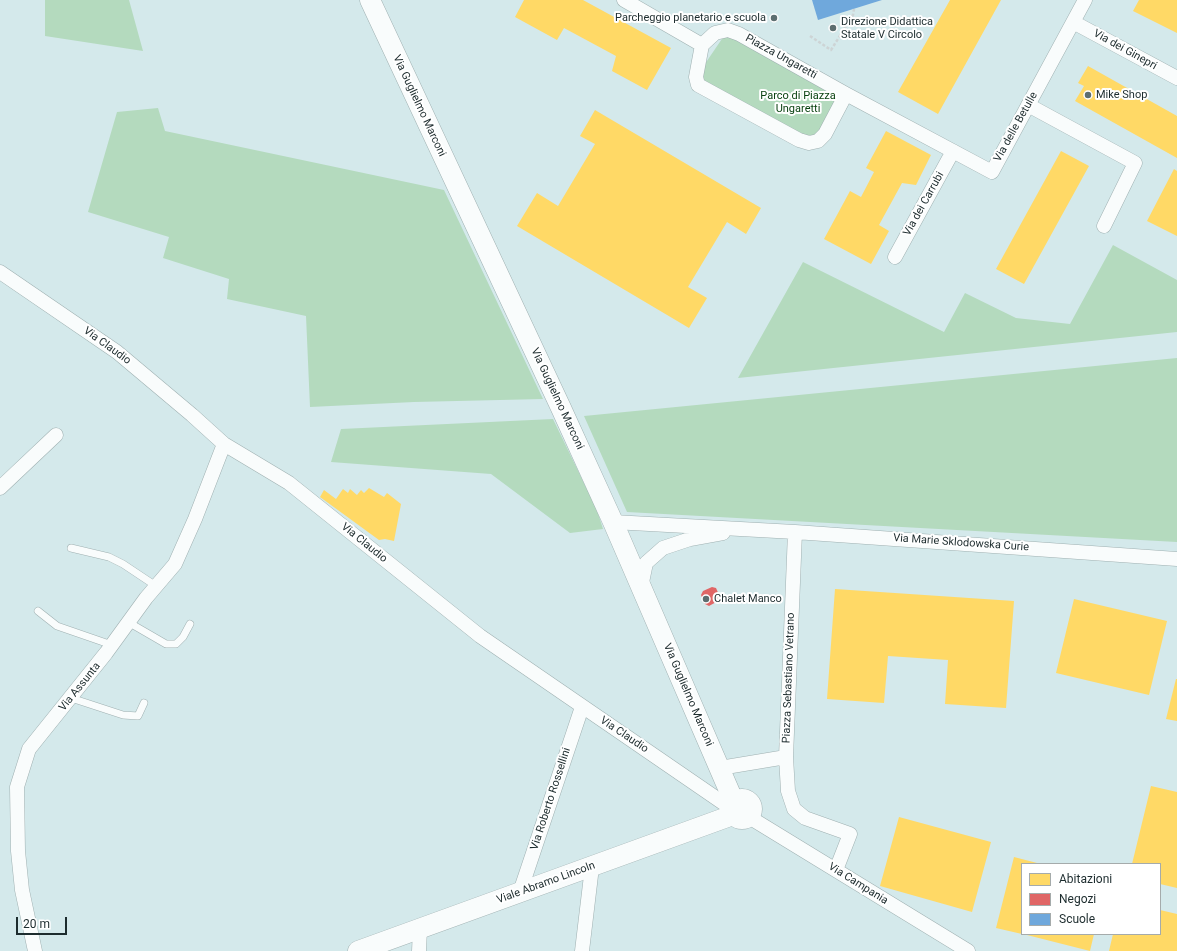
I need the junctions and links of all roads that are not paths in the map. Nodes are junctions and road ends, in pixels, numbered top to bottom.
1 (370, 0) edge
2 (624, 0) edge
3 (1085, 0) edge
4 (1074, 22) junction
5 (702, 45) junction
6 (1177, 78) edge
7 (846, 94) junction
8 (1028, 105) junction
9 (953, 151) junction
10 (1104, 226) dead end
11 (896, 257) dead end
12 (0, 272) edge
13 (56, 435) dead end
14 (224, 444) junction
15 (0, 488) edge
16 (613, 522) junction
17 (745, 529) junction
18 (795, 532) junction
19 (71, 548) dead end
20 (1177, 559) edge
21 (156, 586) junction
22 (641, 587) junction
23 (38, 611) dead end
24 (128, 622) junction
25 (190, 624) dead end
26 (112, 645) junction
27 (70, 698) junction
28 (144, 703) dead end
29 (582, 707) junction
30 (786, 757) junction
31 (720, 768) junction
32 (737, 811) junction
33 (592, 867) junction
34 (836, 870) junction
35 (520, 892) junction
36 (420, 929) junction
37 (35, 951) edge
38 (358, 951) edge
39 (419, 951) edge
40 (582, 951) edge
41 (968, 951) edge

1 - 16 street, Via Guglielmo Marconi
2 - 5 street
3 - 4 street, Via delle Betulle
4 - 6 street, Via dei Ginepri
4 - 8 street, Via delle Betulle
5 - 7 street, Piazza Ungaretti
5 - 7 street
7 - 9 street, Via delle Betulle
8 - 9 street, Via delle Betulle
8 - 10 street
9 - 11 street, Via dei Carrubi
12 - 14 street, Via Claudio
13 - 15 street
14 - 21 street, Via Assunta
14 - 29 street, Via Claudio
16 - 17 street, Via Marie Sklodowska Curie
16 - 22 street, Via Guglielmo Marconi
17 - 18 street, Via Marie Sklodowska Curie
17 - 22 street, Via Marie Sklodowska Curie
18 - 20 street, Via Marie Sklodowska Curie
18 - 30 street, Piazza Sebastiano Vetrano
19 - 21 lane
21 - 24 street, Via Assunta
22 - 31 street, Via Guglielmo Marconi
23 - 26 lane
24 - 25 lane
24 - 26 street, Via Assunta
26 - 27 street, Via Assunta
27 - 28 lane
27 - 37 street, Via Assunta
29 - 32 street, Via Claudio
29 - 35 street, Via Roberto Rossellini
30 - 31 street, Piazza Sebastiano Vetrano
30 - 34 street
31 - 32 street, Via Guglielmo Marconi
32 - 33 street, Viale Abramo Lincoln
32 - 34 street, Via Campania
33 - 35 street, Viale Abramo Lincoln
33 - 40 street
34 - 41 street, Via Campania
35 - 36 street, Viale Abramo Lincoln
36 - 38 street, Viale Abramo Lincoln
36 - 39 street

